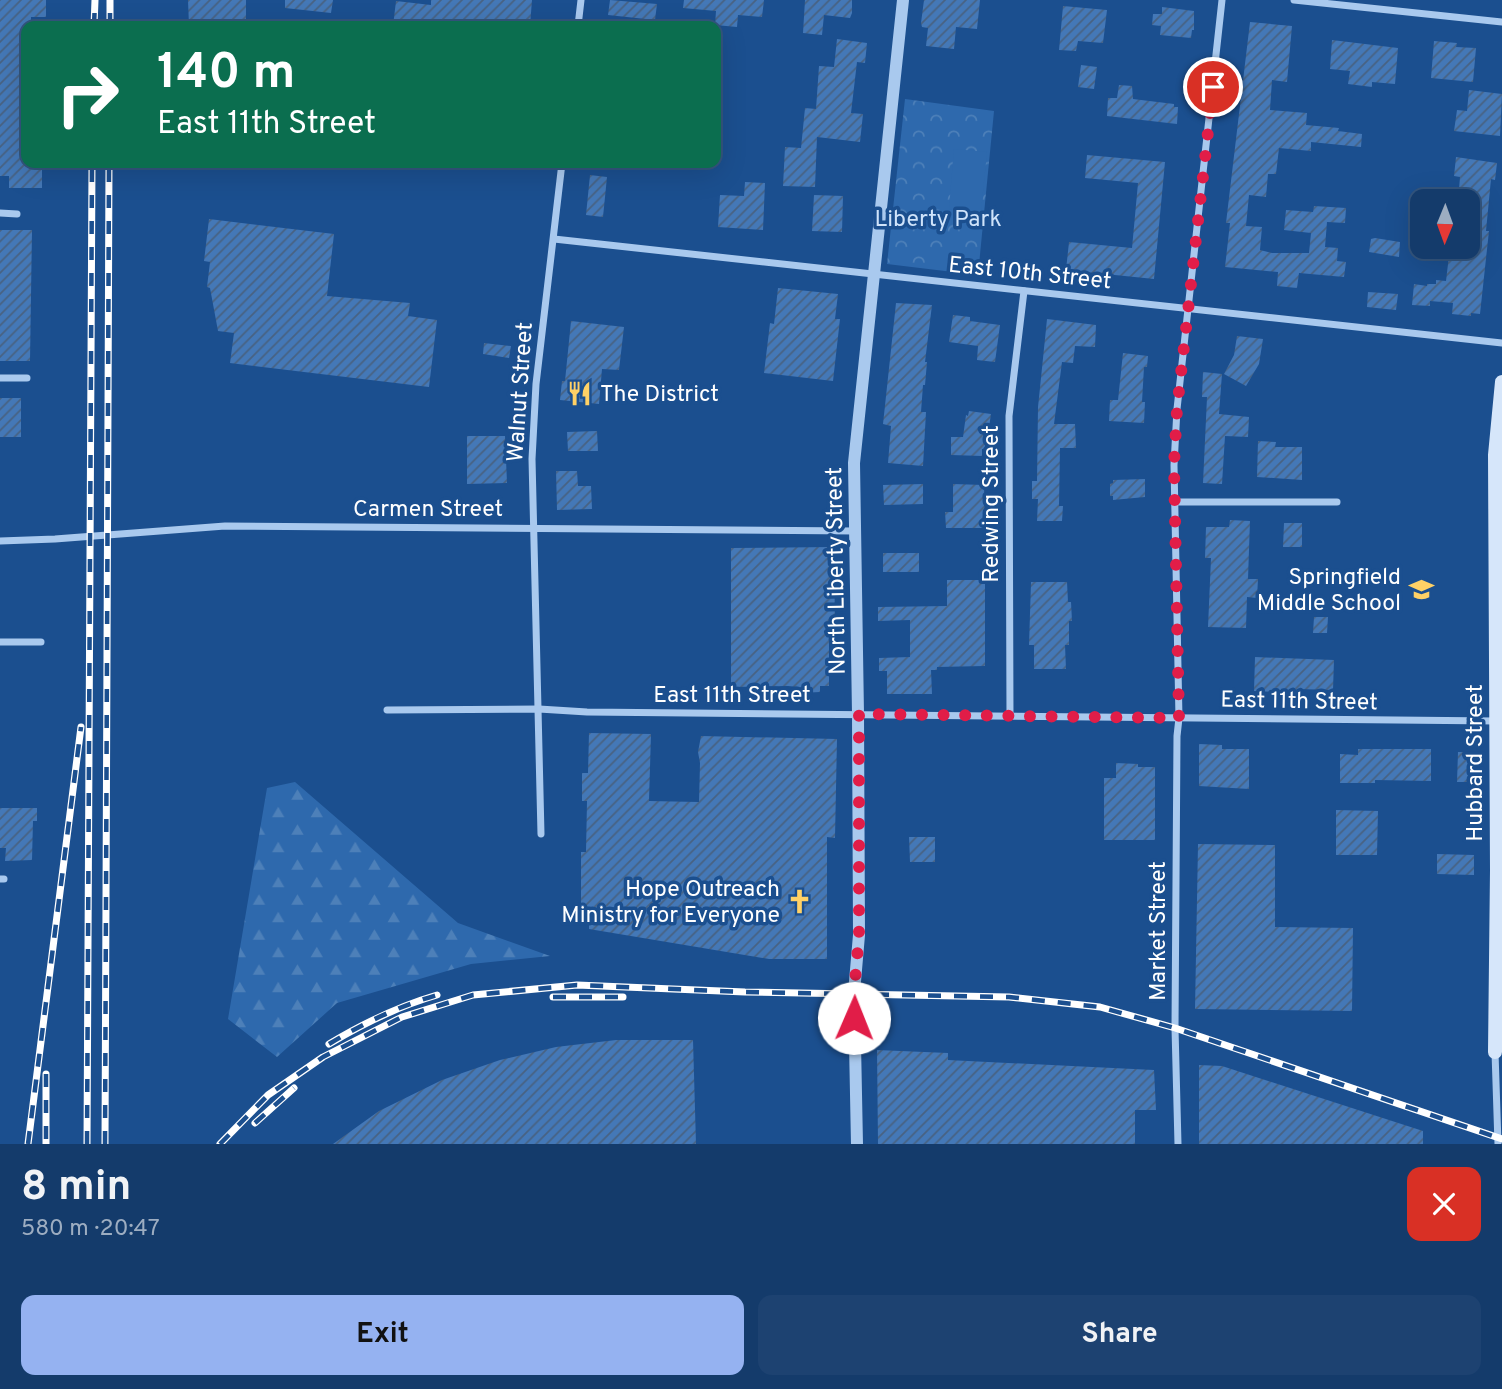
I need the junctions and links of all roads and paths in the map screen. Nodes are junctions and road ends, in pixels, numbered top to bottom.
1 (581, 0) edge
2 (903, 0) edge
3 (1222, 0) edge
4 (1294, 0) edge
5 (579, 21) edge
6 (1502, 22) edge
7 (561, 168) edge
8 (0, 213) edge
9 (17, 214) dead end
10 (554, 239) junction
11 (872, 274) junction
12 (1024, 291) junction
13 (1188, 309) junction
14 (1502, 343) edge
15 (0, 378) edge
16 (27, 378) dead end
17 (1502, 383) edge
18 (1175, 502) junction
19 (1337, 502) dead end
20 (534, 527) junction
21 (856, 531) junction
22 (0, 541) edge
23 (0, 642) edge
24 (41, 642) dead end
25 (539, 709) junction
26 (387, 710) dead end
27 (859, 714) junction
28 (1010, 717) junction
29 (1179, 718) junction
30 (1496, 720) junction
31 (541, 834) dead end
32 (1495, 1052) joint
33 (857, 1144) edge
34 (1178, 1144) edge
35 (1498, 1144) edge

1 - 5 street
2 - 11 street, North Liberty Street
3 - 13 street, Market Street
4 - 6 street
7 - 10 street, Walnut Street
8 - 9 street
10 - 11 street, East 10th Street
10 - 20 street, Walnut Street
11 - 12 street, East 10th Street
11 - 21 street, North Liberty Street
12 - 13 street, East 10th Street
12 - 28 street, Redwing Street
13 - 14 street, East 10th Street
13 - 18 street, Market Street
15 - 16 street
17 - 30 main road, Hubbard Street
18 - 19 street
18 - 29 street, Market Street
20 - 21 street, Carmen Street
20 - 22 street, Carmen Street
20 - 25 street, Walnut Street
21 - 27 street, North Liberty Street
23 - 24 street
25 - 26 street, East 11th Street
25 - 27 street, East 11th Street
25 - 31 street, Walnut Street
27 - 28 street, East 11th Street
27 - 33 street, North Liberty Street
28 - 29 street, East 11th Street
29 - 30 street, East 11th Street
29 - 34 street, Market Street
30 - 32 main road, Hubbard Street
32 - 35 street, Hubbard Street

